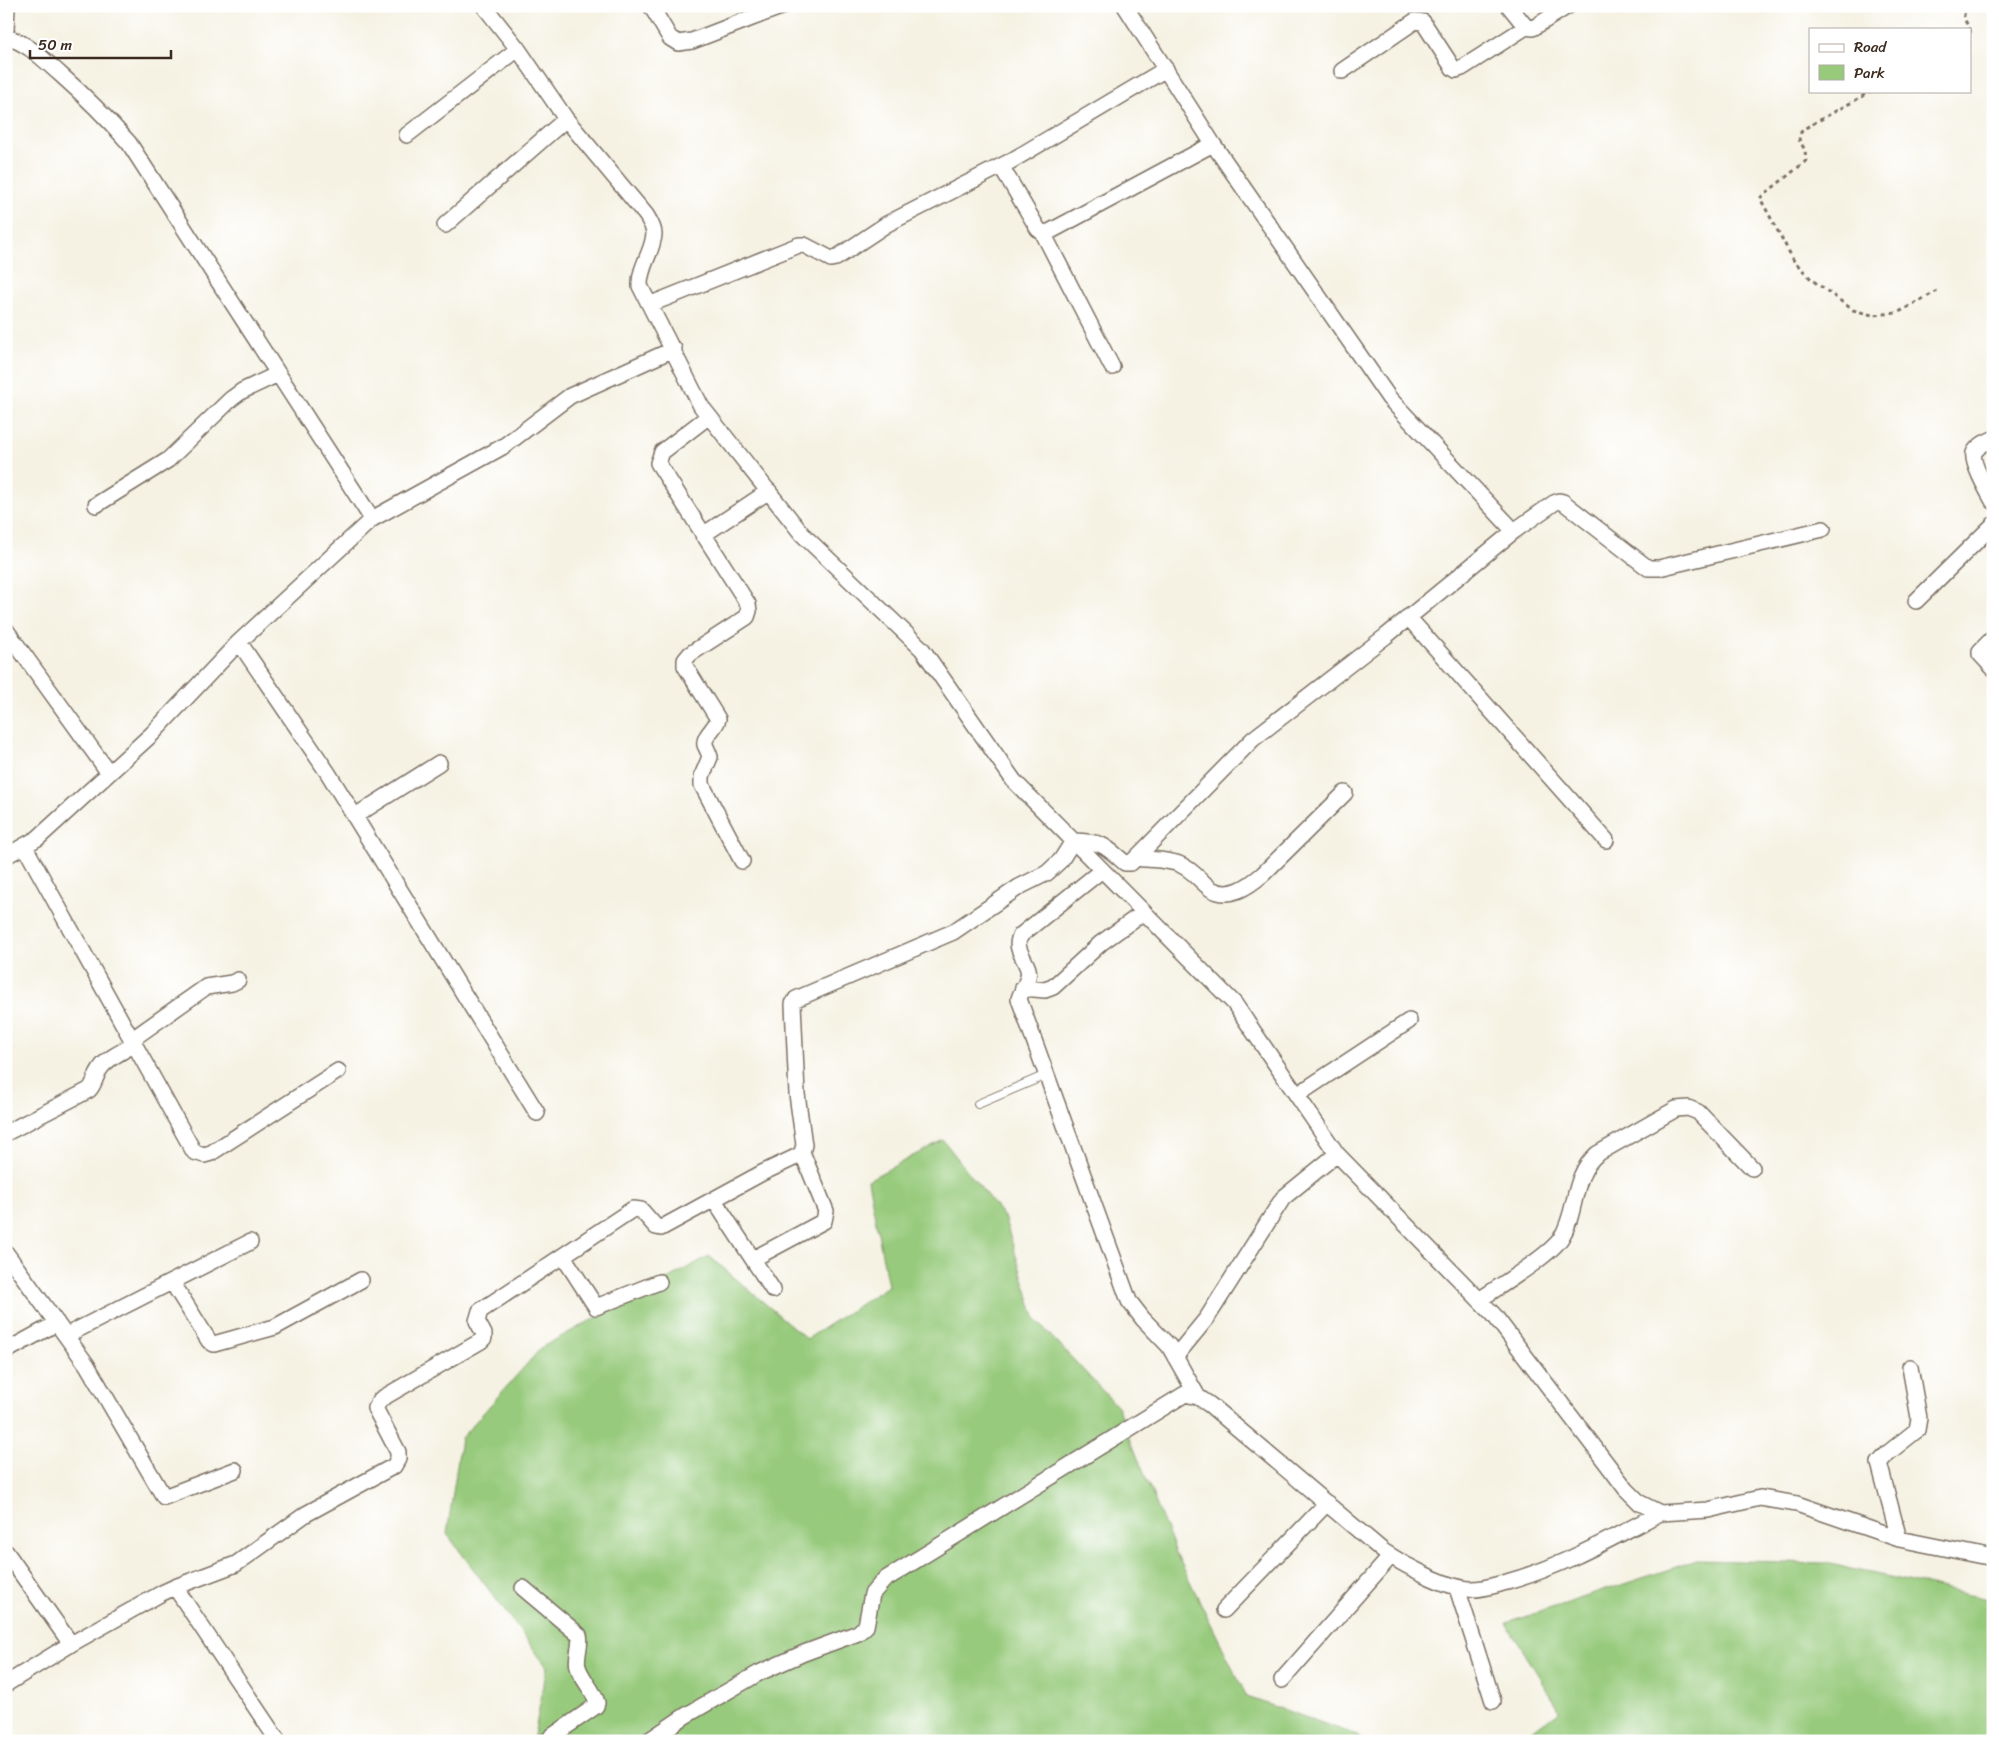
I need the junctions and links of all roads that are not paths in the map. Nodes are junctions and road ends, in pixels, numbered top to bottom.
1 (7, 6) edge
2 (484, 6) edge
3 (651, 6) edge
4 (783, 6) edge
5 (1125, 6) edge
6 (1509, 6) edge
7 (1568, 6) edge
8 (1526, 27) junction
9 (6, 30) edge
10 (6, 37) edge
11 (518, 49) junction
12 (1166, 69) junction
13 (1342, 71) dead end
14 (566, 118) junction
15 (407, 136) dead end
16 (1213, 144) junction
17 (1001, 166) junction
18 (445, 225) dead end
19 (1043, 233) junction
20 (651, 304) junction
21 (674, 349) junction
22 (1112, 367) dead end
23 (278, 374) junction
24 (710, 416) junction
25 (1993, 439) edge
26 (769, 491) junction
27 (1993, 501) edge
28 (96, 506) dead end
29 (372, 519) junction
30 (1993, 525) edge
31 (1823, 529) dead end
32 (1514, 531) junction
33 (703, 534) junction
34 (1916, 601) dead end
35 (1408, 617) junction
36 (6, 630) edge
37 (1993, 638) edge
38 (239, 642) junction
39 (1993, 668) edge
40 (439, 763) dead end
41 (109, 773) junction
42 (1345, 793) dead end
43 (354, 816) junction
44 (1606, 840) dead end
45 (1073, 841) junction
46 (25, 846) junction
47 (6, 856) edge
48 (1136, 858) junction
49 (742, 861) dead end
50 (1102, 870) junction
51 (1144, 912) junction
52 (238, 980) dead end
53 (1023, 988) junction
54 (1409, 1021) dead end
55 (133, 1042) junction
56 (338, 1071) dead end
57 (1046, 1075) junction
58 (1297, 1095) junction
59 (978, 1104) dead end
60 (537, 1113) dead end
61 (6, 1133) edge
62 (802, 1152) junction
63 (1337, 1154) junction
64 (1752, 1168) dead end
65 (714, 1200) junction
66 (250, 1242) dead end
67 (6, 1254) edge
68 (563, 1256) junction
69 (753, 1259) junction
70 (361, 1280) dead end
71 (172, 1282) junction
72 (658, 1282) dead end
73 (773, 1290) dead end
74 (1479, 1300) junction
75 (57, 1323) junction
76 (67, 1335) junction
77 (6, 1351) edge
78 (1175, 1357) junction
79 (1910, 1367) dead end
80 (1198, 1397) junction
81 (235, 1470) dead end
82 (1327, 1503) junction
83 (1660, 1513) junction
84 (1899, 1539) junction
85 (6, 1552) edge
86 (1391, 1556) junction
87 (1993, 1558) edge
88 (174, 1587) junction
89 (523, 1588) dead end
90 (1457, 1588) junction
91 (1224, 1610) dead end
92 (71, 1644) junction
93 (1282, 1680) dead end
94 (6, 1684) edge
95 (1493, 1701) dead end
96 (278, 1741) edge
97 (548, 1741) edge
98 (648, 1741) edge

1 - 9 street
2 - 11 street
3 - 4 street
5 - 12 street
6 - 8 street
7 - 8 street
8 - 13 street
10 - 23 street
11 - 14 street
11 - 15 street
12 - 16 street
12 - 17 street
14 - 18 street
14 - 20 street
16 - 19 street
16 - 32 street
17 - 19 street
17 - 20 street
19 - 22 street
20 - 21 street
21 - 24 street
21 - 29 street
23 - 28 street
23 - 29 street
24 - 26 street
24 - 33 street
25 - 27 street
26 - 33 street
26 - 45 street
29 - 38 street
30 - 34 street
31 - 32 street
32 - 35 street
33 - 49 street
35 - 44 street
35 - 48 street
36 - 41 street
37 - 39 street
38 - 41 street
38 - 43 street
40 - 43 street
41 - 46 street
42 - 48 street
43 - 60 street
45 - 48 street
45 - 50 street
45 - 62 street
46 - 47 street
46 - 55 street
50 - 51 street
50 - 53 street
51 - 53 street
51 - 58 street
52 - 55 street
53 - 57 street
54 - 58 street
55 - 56 street
55 - 61 street
57 - 59 lane
57 - 78 street
58 - 63 street
62 - 65 street
62 - 69 street
63 - 74 street
63 - 78 street
64 - 74 street
65 - 68 street
65 - 69 street
66 - 71 street
67 - 75 street
68 - 72 street
68 - 88 street
69 - 73 street
70 - 71 street
71 - 76 street
74 - 83 street
75 - 76 street
75 - 77 street
76 - 81 street
78 - 80 street
79 - 84 street
80 - 82 street
80 - 98 street
82 - 86 street
82 - 91 street
83 - 84 street
83 - 90 street
84 - 87 street
85 - 92 street
86 - 90 street
86 - 93 street
88 - 92 street
88 - 96 street
89 - 97 street
90 - 95 street
92 - 94 street

